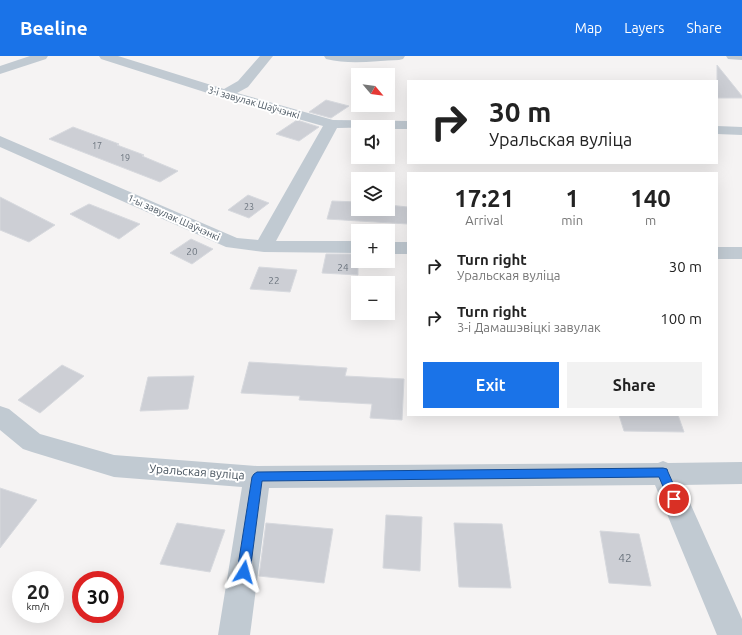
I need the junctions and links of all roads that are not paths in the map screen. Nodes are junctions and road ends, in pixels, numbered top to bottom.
1 (42, 56) edge
2 (105, 56) edge
3 (267, 56) edge
4 (330, 56) edge
5 (399, 56) edge
6 (732, 56) edge
7 (742, 56) edge
8 (0, 70) edge
9 (225, 94) junction
10 (332, 124) junction
11 (407, 125) edge
12 (718, 130) edge
13 (742, 131) edge
14 (0, 140) edge
15 (264, 246) junction
16 (351, 247) edge
17 (395, 248) edge
18 (407, 248) edge
19 (718, 253) edge
20 (742, 253) edge
21 (0, 416) edge
22 (663, 472) junction
23 (742, 473) edge
24 (257, 477) junction
25 (234, 635) edge
26 (733, 635) edge

1 - 8 street
2 - 9 street, 3-і завулак Шаўчэнкі
3 - 9 street
4 - 5 street
6 - 7 street
9 - 10 street, 3-і завулак Шаўчэнкі
10 - 11 street, 3-і завулак Шаўчэнкі
10 - 15 street
12 - 13 street
14 - 15 street, 1-ы завулак Шаўчэнкі
15 - 16 street, 1-ы завулак Шаўчэнкі
17 - 18 street
19 - 20 street
21 - 24 street, Уральская вуліца
22 - 23 street, Уральская вуліца
22 - 24 street, Уральская вуліца
22 - 26 street
24 - 25 street

